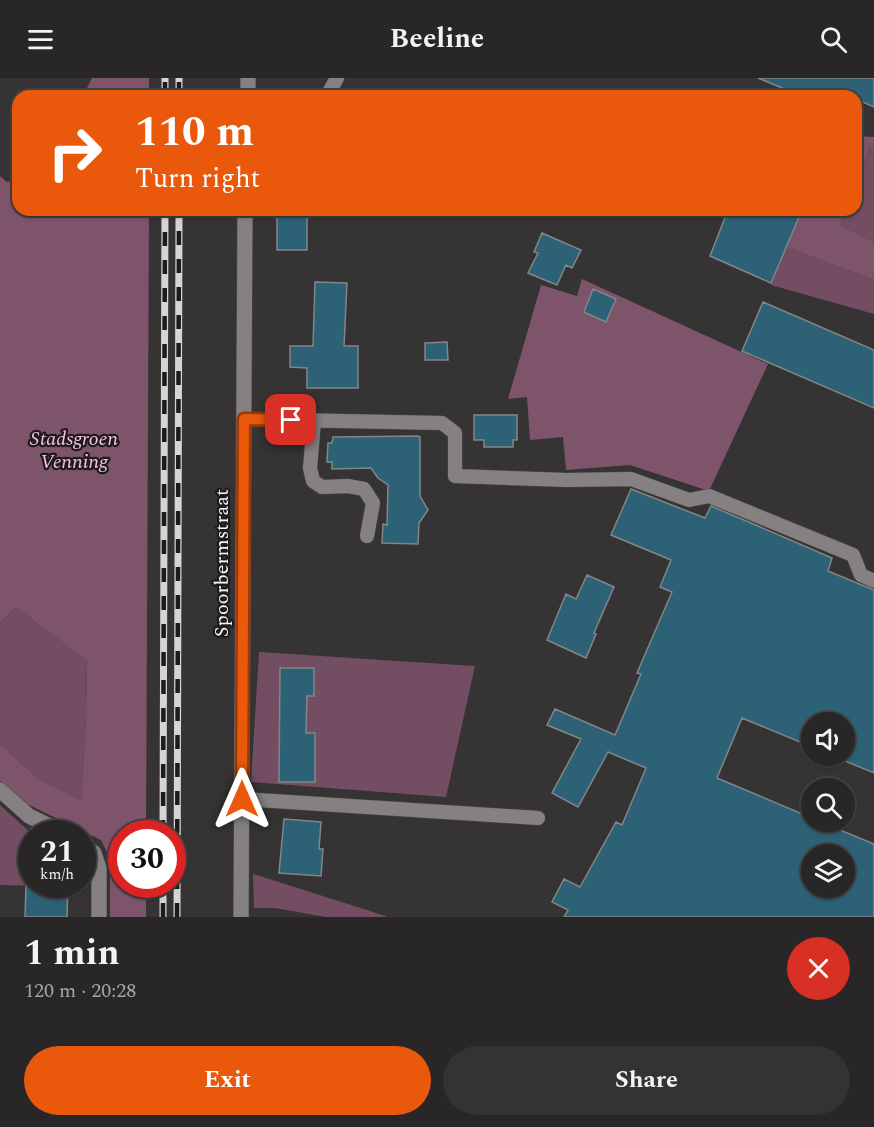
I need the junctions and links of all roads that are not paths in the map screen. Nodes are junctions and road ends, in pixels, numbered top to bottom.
1 (246, 216) edge
2 (244, 419) junction
3 (314, 420) junction
4 (367, 536) dead end
5 (874, 580) edge
6 (0, 790) edge
7 (242, 799) junction
8 (538, 818) dead end
9 (36, 820) edge
10 (96, 859) edge
11 (99, 917) edge
12 (241, 917) edge

1 - 2 street, Spoorbermstraat
2 - 3 lane
2 - 7 street, Spoorbermstraat
3 - 4 lane
3 - 5 lane
6 - 9 street
7 - 8 lane
7 - 12 street, Spoorbermstraat
10 - 11 street

